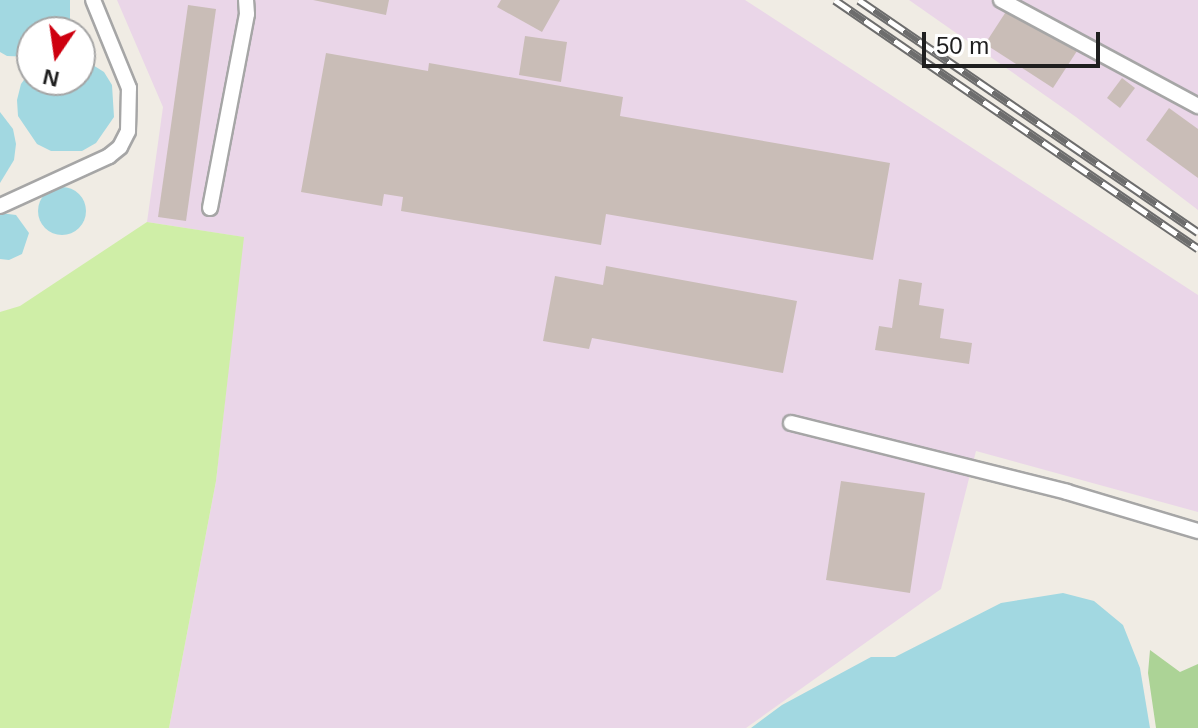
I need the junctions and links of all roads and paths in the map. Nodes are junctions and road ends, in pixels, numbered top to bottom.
1 (93, 0) edge
2 (246, 0) edge
3 (1001, 0) edge
4 (1198, 106) edge
5 (0, 206) edge
6 (210, 208) dead end
7 (791, 423) dead end
8 (1198, 531) edge

1 - 5 lane
2 - 6 lane
3 - 4 lane
7 - 8 lane

